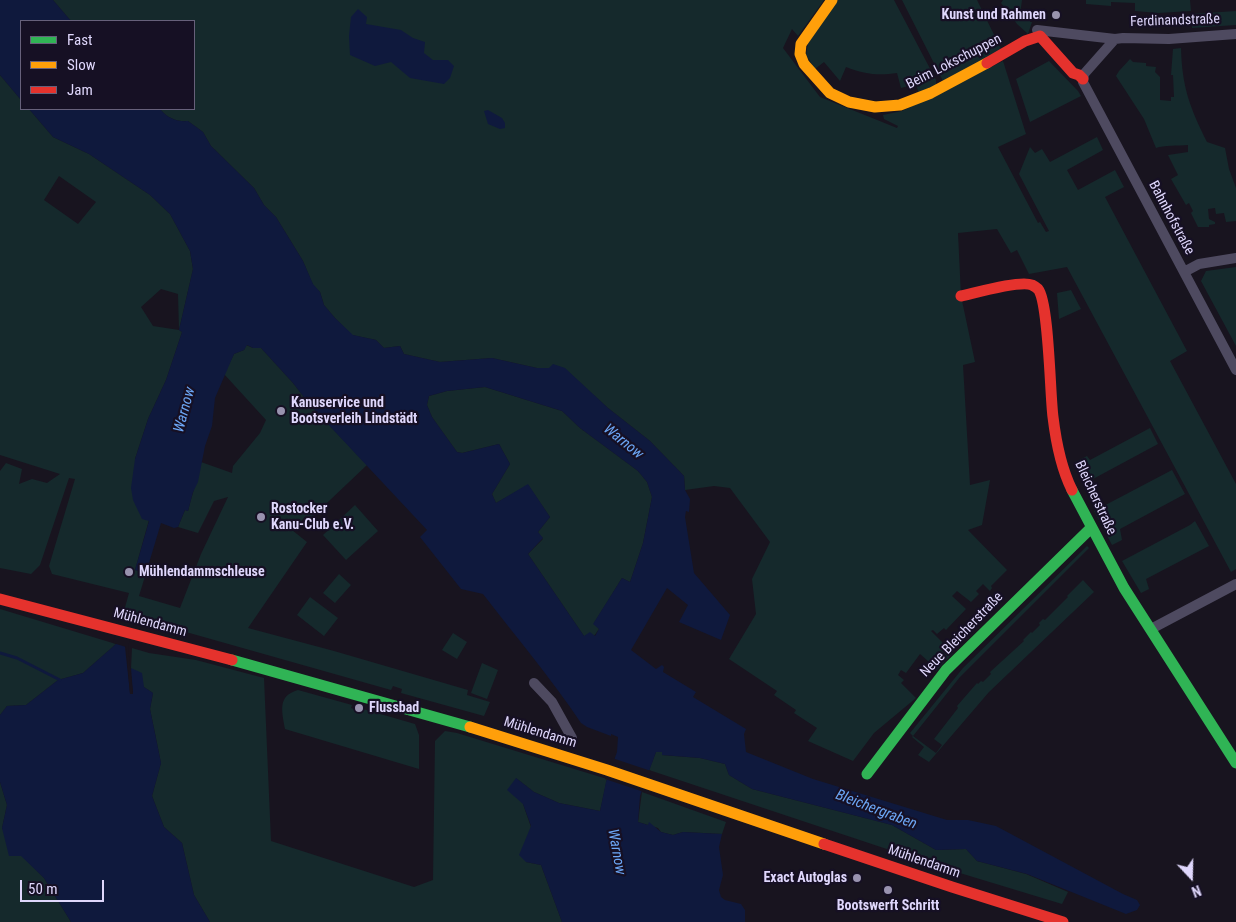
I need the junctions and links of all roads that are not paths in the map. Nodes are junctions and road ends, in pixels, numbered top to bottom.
1 (832, 0) edge
2 (1037, 30) dead end
3 (1062, 33) junction
4 (1236, 34) edge
5 (1116, 39) junction
6 (1045, 42) junction
7 (1083, 79) junction
8 (1236, 258) edge
9 (1184, 272) junction
10 (961, 296) dead end
11 (1236, 370) edge
12 (1091, 528) junction
13 (1236, 584) edge
14 (0, 599) edge
15 (1151, 629) junction
16 (534, 683) dead end
17 (572, 738) dead end
18 (1236, 763) edge
19 (868, 774) dead end
20 (1063, 922) edge

1 - 6 street, Beim Lokschuppen
2 - 3 street, Ferdinandstraße
3 - 5 street, Ferdinandstraße
3 - 6 street
4 - 5 street, Ferdinandstraße
5 - 7 street, Ferdinandstraße
6 - 7 street
7 - 9 street, Bahnhofstraße
8 - 9 street
9 - 11 street, Bahnhofstraße
10 - 12 street, Bleicherstraße
12 - 15 street, Bleicherstraße
12 - 19 street, Neue Bleicherstraße
13 - 15 street
14 - 20 street, Mühlendamm
15 - 18 street, Bleicherstraße
16 - 17 street

